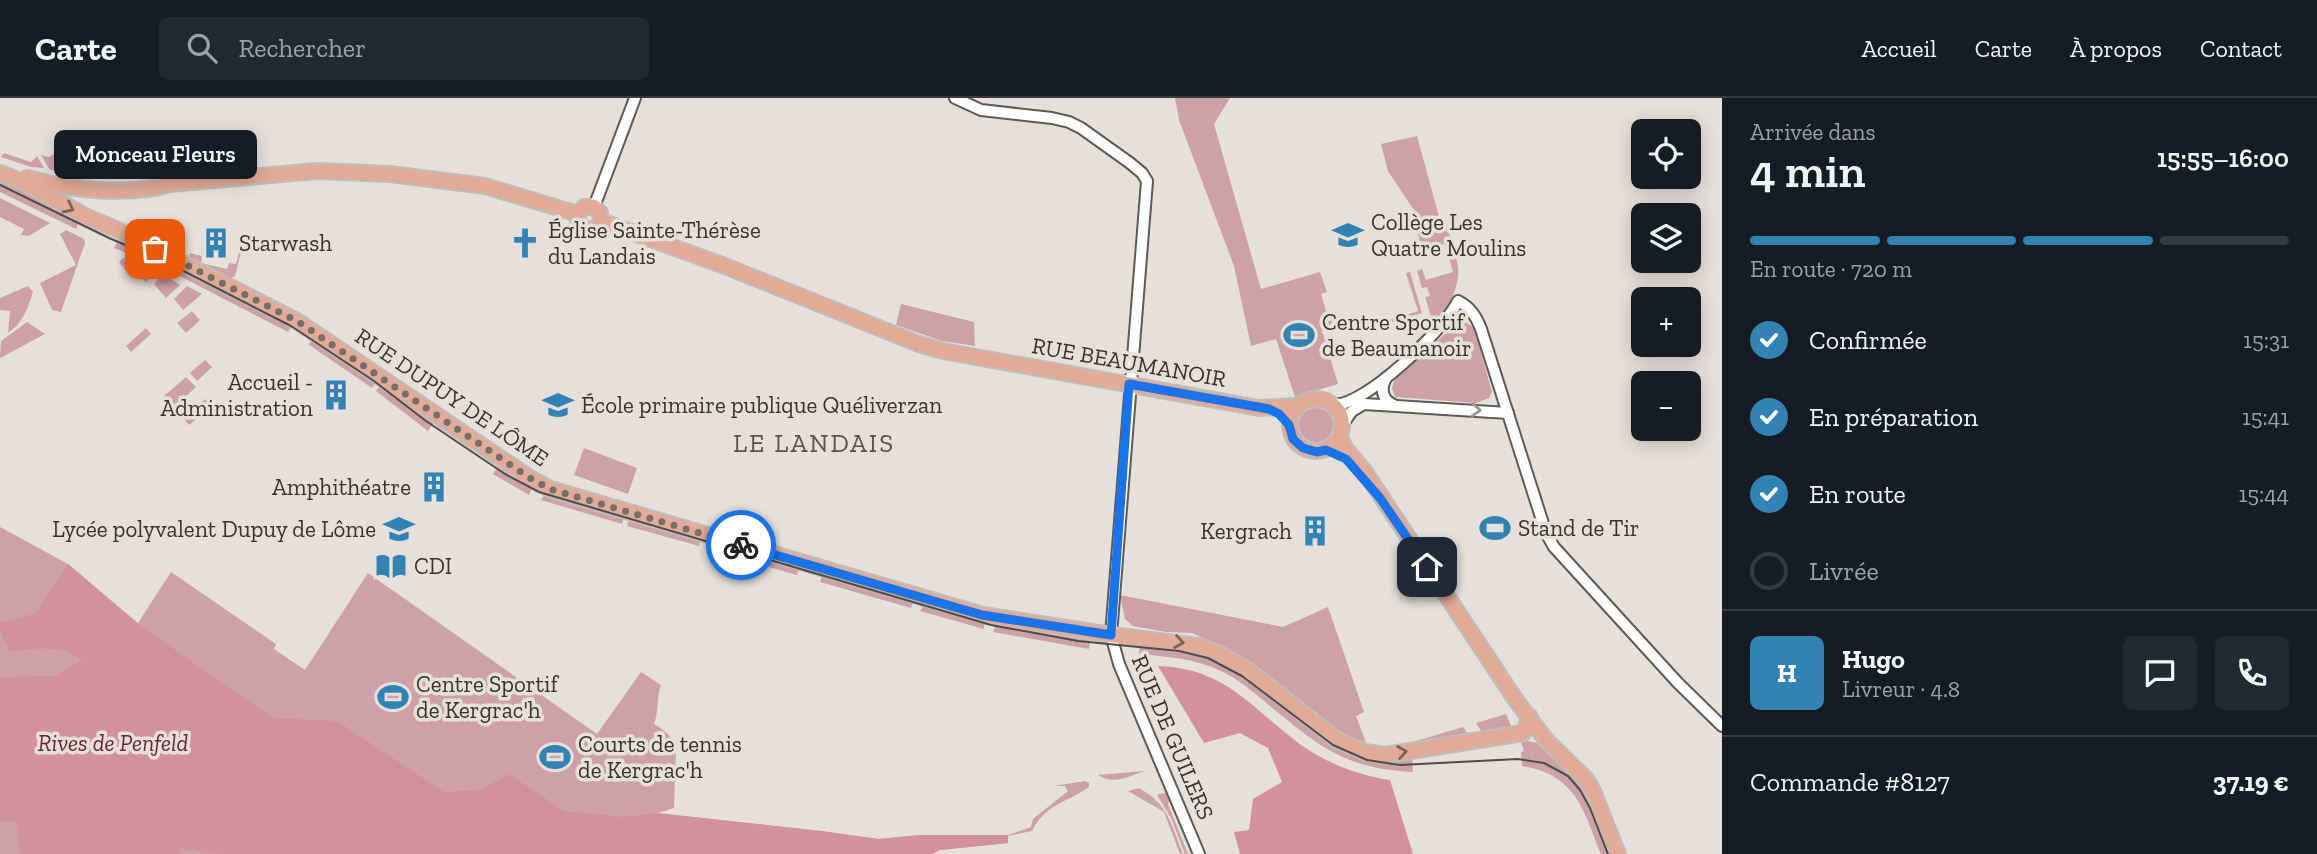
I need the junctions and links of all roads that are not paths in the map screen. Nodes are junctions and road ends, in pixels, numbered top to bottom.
1 (635, 98) edge
2 (955, 98) edge
3 (0, 164) edge
4 (0, 173) edge
5 (169, 184) junction
6 (594, 207) junction
7 (578, 214) junction
8 (601, 221) junction
9 (1386, 378) junction
10 (1129, 384) junction
11 (1334, 405) junction
12 (1298, 406) junction
13 (1401, 406) junction
14 (1269, 409) junction
15 (1508, 413) junction
16 (1289, 425) junction
17 (1341, 430) junction
18 (1326, 450) junction
19 (1380, 498) junction
20 (1111, 635) junction
21 (1527, 725) junction
22 (1722, 726) edge
23 (1572, 765) junction
24 (1199, 854) edge
25 (1618, 854) edge

1 - 6 street
2 - 10 street, RUE DE GUILERS
3 - 5 main road
4 - 5 main road
4 -> 20 main road, RUE DUPUY DE LÔME
5 - 7 main road
6 - 7 main road
6 - 8 main road
7 - 8 main road
8 - 10 main road, RUE BEAUMANOIR
9 - 11 street
9 - 13 street
9 - 15 street
10 - 14 main road, RUE BEAUMANOIR
10 - 20 street, RUE DE GUILERS
11 - 12 main road
11 - 17 main road
12 - 14 main road, RUE BEAUMANOIR
12 - 16 main road
13 -> 15 street
13 - 17 street
14 - 16 main road, RUE BEAUMANOIR
15 - 22 street
16 - 18 main road
17 - 18 main road
17 - 19 main road
18 - 19 main road
19 - 21 main road
20 -> 21 main road, RUE DUPUY DE LÔME
20 - 24 street, RUE DE GUILERS
21 - 23 main road
21 - 23 main road
23 - 25 main road

